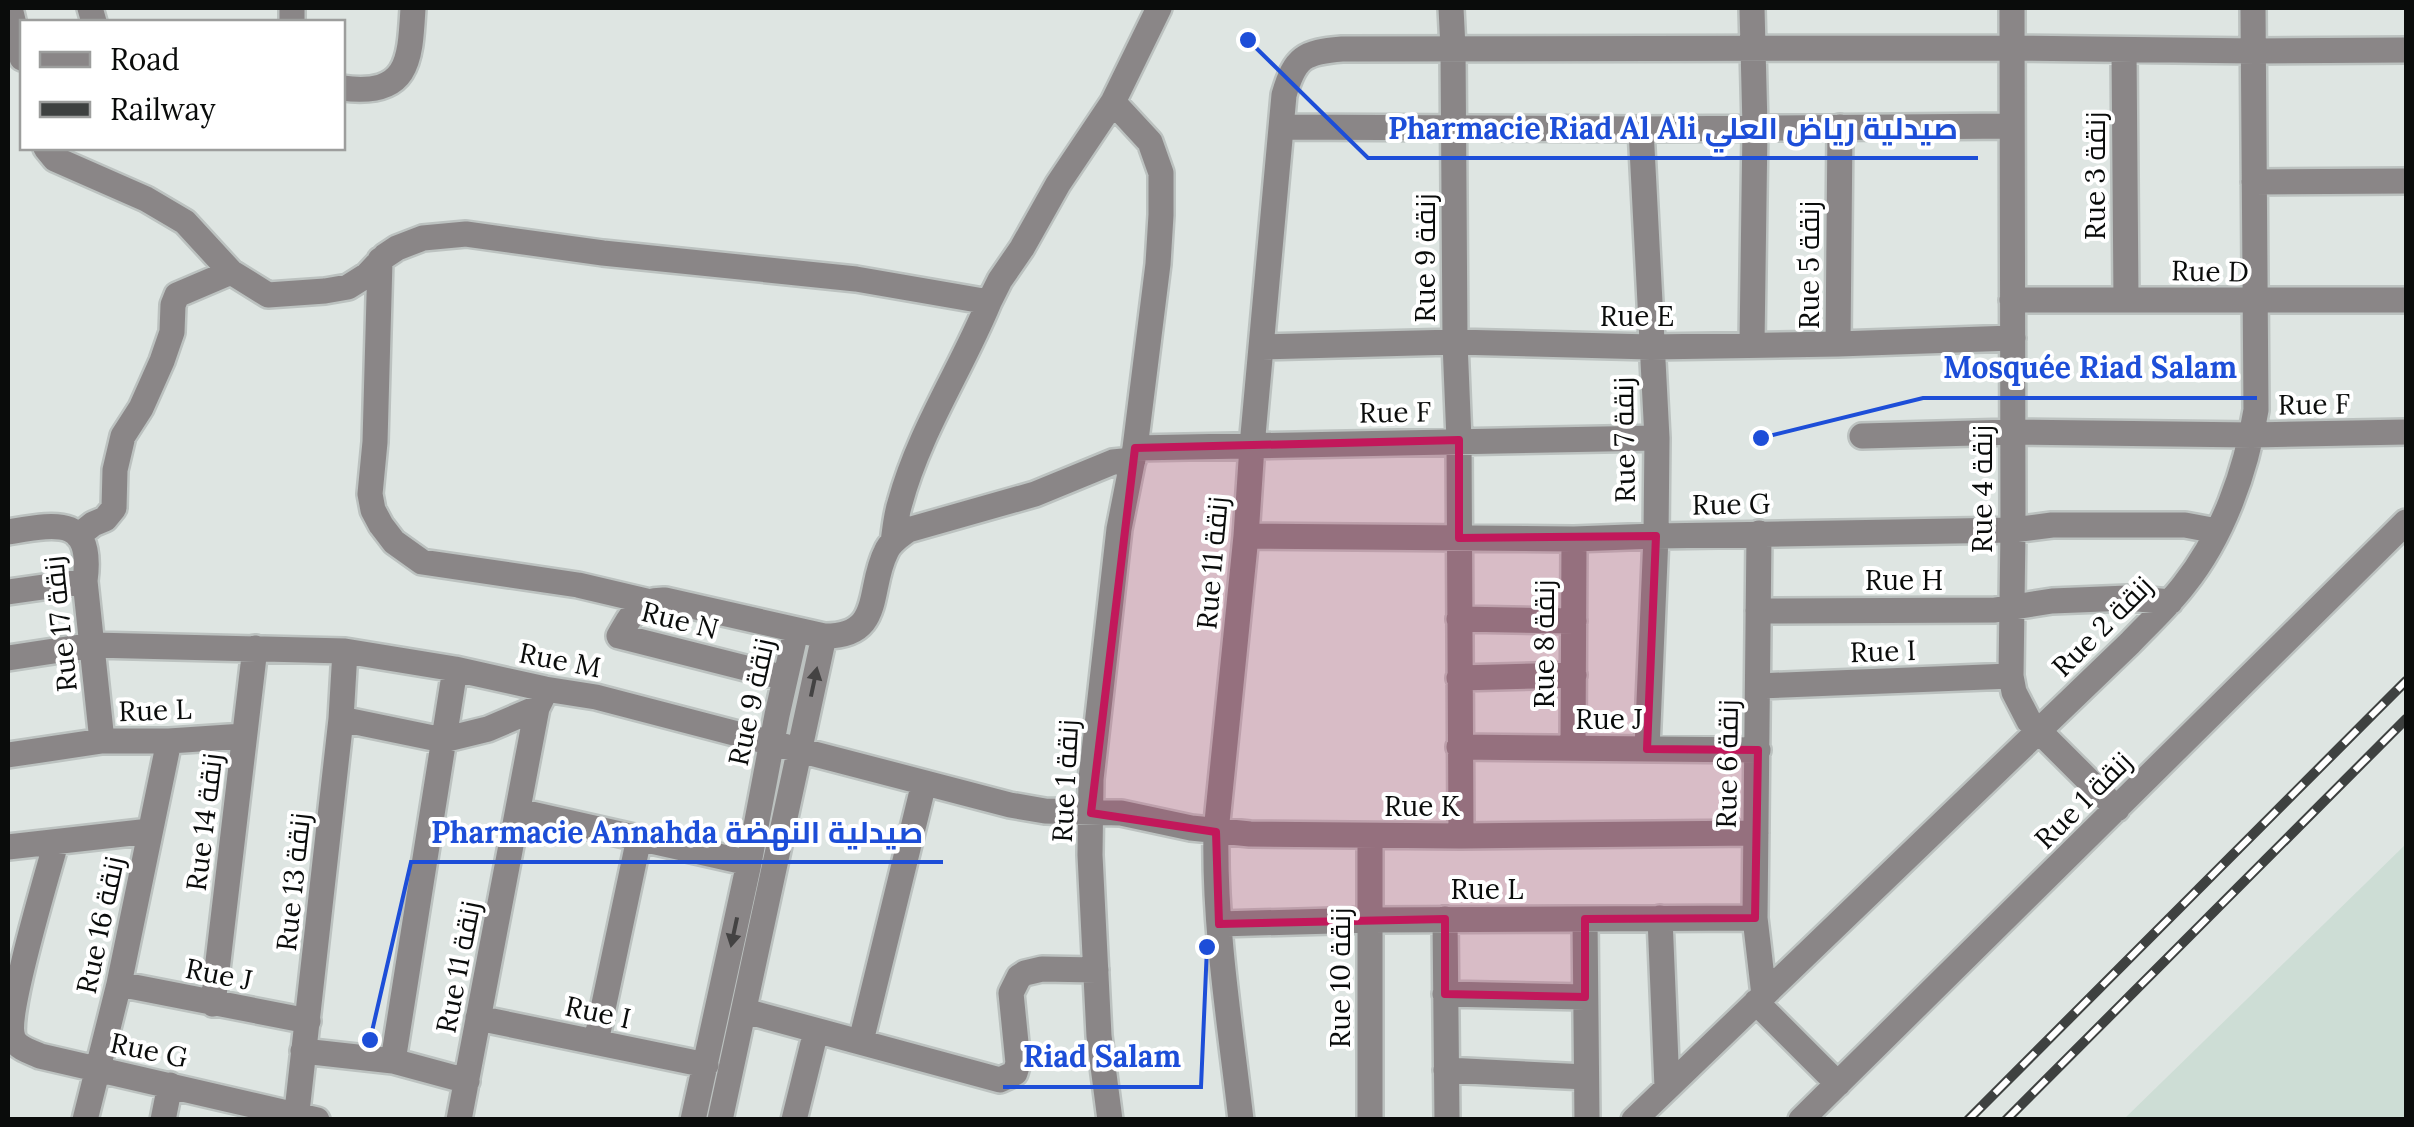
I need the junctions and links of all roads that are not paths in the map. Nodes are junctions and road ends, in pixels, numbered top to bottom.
1 (10, 8) edge
2 (413, 8) edge
3 (1158, 8) edge
4 (1451, 8) edge
5 (1752, 8) edge
6 (2012, 8) edge
7 (2254, 8) edge
8 (1453, 48) junction
9 (2011, 48) junction
10 (20, 50) edge
11 (1752, 50) junction
12 (2124, 50) junction
13 (2406, 50) edge
14 (2255, 52) junction
15 (345, 88) edge
16 (1113, 102) junction
17 (1282, 126) junction
18 (2012, 126) junction
19 (1755, 127) junction
20 (1840, 127) junction
21 (1454, 128) junction
22 (1641, 129) junction
23 (48, 150) edge
24 (2406, 181) edge
25 (2254, 182) junction
26 (380, 260) junction
27 (231, 272) junction
28 (2012, 300) junction
29 (2126, 300) junction
30 (2406, 300) edge
31 (989, 302) junction
32 (2256, 302) junction
33 (2012, 338) junction
34 (1455, 342) junction
35 (1752, 344) junction
36 (1838, 344) junction
37 (1652, 347) junction
38 (1262, 348) junction
39 (2012, 432) junction
40 (2406, 432) edge
41 (2252, 435) junction
42 (1862, 436) dead end
43 (1657, 438) junction
44 (1459, 440) junction
45 (1252, 446) junction
46 (1134, 454) junction
47 (2406, 522) edge
48 (2013, 530) junction
49 (2217, 530) junction
50 (8, 532) edge
51 (1759, 534) junction
52 (78, 536) junction
53 (1246, 536) junction
54 (1656, 536) junction
55 (1459, 538) junction
56 (1574, 539) junction
57 (893, 542) junction
58 (85, 581) junction
59 (8, 592) edge
60 (656, 601) junction
61 (2170, 602) junction
62 (2012, 608) junction
63 (1758, 611) junction
64 (1459, 619) junction
65 (1574, 621) junction
66 (796, 631) junction
67 (824, 636) junction
68 (93, 645) junction
69 (255, 648) junction
70 (345, 651) junction
71 (8, 658) edge
72 (454, 669) junction
73 (1574, 675) junction
74 (2011, 676) junction
75 (785, 678) junction
76 (1459, 678) junction
77 (1758, 686) junction
78 (541, 699) junction
79 (341, 719) junction
80 (2038, 732) junction
81 (244, 736) junction
82 (443, 740) junction
83 (102, 741) junction
84 (169, 741) junction
85 (772, 744) junction
86 (1459, 747) junction
87 (1573, 748) junction
88 (1647, 749) junction
89 (799, 750) junction
90 (1758, 750) junction
91 (8, 755) edge
92 (924, 783) junction
93 (2117, 809) junction
94 (518, 811) junction
95 (1090, 812) junction
96 (150, 831) junction
97 (1216, 832) junction
98 (1756, 834) junction
99 (1370, 836) junction
100 (1460, 836) junction
101 (639, 838) junction
102 (56, 843) junction
103 (8, 847) edge
104 (750, 862) junction
105 (1660, 918) junction
106 (1755, 918) junction
107 (1445, 919) junction
108 (1586, 919) junction
109 (1370, 920) junction
110 (1219, 924) junction
111 (1096, 970) junction
112 (119, 984) junction
113 (1445, 994) junction
114 (1585, 996) junction
115 (1760, 998) junction
116 (213, 1004) junction
117 (745, 1011) junction
118 (478, 1018) junction
119 (308, 1022) junction
120 (816, 1031) junction
121 (860, 1040) junction
122 (596, 1042) junction
123 (304, 1050) junction
124 (392, 1062) junction
125 (706, 1065) junction
126 (96, 1070) junction
127 (1446, 1070) junction
128 (1586, 1077) junction
129 (467, 1081) junction
130 (1838, 1084) junction
131 (170, 1085) junction
132 (1667, 1088) junction
133 (303, 1118) edge
134 (84, 1120) edge
135 (164, 1120) edge
136 (459, 1120) edge
137 (692, 1120) edge
138 (720, 1120) edge
139 (794, 1120) edge
140 (1110, 1120) edge
141 (1241, 1120) edge
142 (1370, 1120) edge
143 (1446, 1120) edge
144 (1587, 1120) edge
145 (1634, 1120) edge
146 (1800, 1120) edge

1 - 10 street
2 - 15 street
3 - 16 street
4 - 8 street, Rue 9 زنقة
5 - 11 street
6 - 9 street, Rue 4 زنقة
7 - 14 street, Rue 2 زنقة
8 - 11 street
8 - 17 street, Rue 11 زنقة
8 - 21 street, Rue 9 زنقة
9 - 11 street
9 - 12 street
9 - 18 street, Rue 4 زنقة
11 - 19 street
12 - 14 street
12 - 29 street, Rue 3 زنقة
13 - 14 street
14 - 25 street, Rue 2 زنقة
16 - 31 street
16 - 46 street, Rue 1 زنقة
17 - 21 street
17 - 38 street, Rue 11 زنقة
18 - 20 street
18 - 28 street, Rue 4 زنقة
19 - 20 street
19 - 22 street
19 - 35 street
20 - 36 street, Rue 5 زنقة
21 - 22 street
21 - 34 street, Rue 9 زنقة
22 - 37 street, Rue 7 زنقة
23 - 27 street
24 - 25 street
25 - 32 street, Rue 2 زنقة
26 - 27 street
26 - 31 street
26 - 60 street
27 - 52 street
28 - 29 street, Rue D
28 - 33 street, Rue 4 زنقة
29 - 32 street, Rue D
30 - 32 street, Rue D
31 - 57 street
32 - 41 street, Rue 2 زنقة
33 - 36 street, Rue E
33 - 39 street, Rue 4 زنقة
34 - 37 street, Rue E
34 - 38 street, Rue E
34 - 44 street, Rue 9 زنقة
35 - 36 street, Rue E
35 - 37 street, Rue E
37 - 43 street, Rue 7 زنقة
38 - 45 street, Rue 11 زنقة
39 - 41 street, Rue F
39 - 42 street, Rue F
39 - 48 street, Rue 4 زنقة
40 - 41 street, Rue F
41 - 49 street, Rue 2 زنقة
43 - 44 street, Rue F
43 - 54 street, Rue 7 زنقة
44 - 45 street, Rue F
44 - 55 street, Rue 9 زنقة
45 - 46 street, Rue F
45 - 53 street, Rue 11 زنقة
46 - 57 street, Rue F
46 - 95 street, Rue 1 زنقة
47 - 93 street, Rue 1 زنقة
48 - 49 street, Rue G
48 - 51 street, Rue G
48 - 62 street, Rue 4 زنقة
49 - 61 street, Rue 2 زنقة
50 - 52 street, Rue 17 زنقة
51 - 54 street, Rue G
51 - 63 street, Rue 6 زنقة
52 - 58 street, Rue 17 زنقة
53 - 55 street, Rue G
53 - 97 street, Rue 11 زنقة
54 - 56 street, Rue G
54 - 88 street, Rue 7 زنقة
55 - 56 street, Rue G
55 - 64 street, Rue 9 زنقة
56 - 65 street, Rue 8 زنقة
57 - 67 street
58 - 59 street
58 - 68 street, Rue 17 زنقة
60 - 66 street
60 - 75 street, Rue N
61 - 62 street, Rue H
61 - 80 street, Rue 2 زنقة
62 - 63 street, Rue H
62 - 74 street, Rue 4 زنقة
63 - 77 street, Rue 6 زنقة
64 - 65 street
64 - 76 street, Rue 9 زنقة
65 - 73 street, Rue 8 زنقة
66 - 67 street, Rue 9 زنقة
66 - 75 street, Rue 9 زنقة
89 -> 67 street, Rue 9 زنقة
68 - 69 street, Rue M
68 - 71 street, Rue M
68 - 83 street, Rue 17 زنقة
69 - 70 street, Rue M
69 - 81 street, Rue 14 زنقة
70 - 72 street, Rue M
70 - 79 street, Rue 13 زنقة
72 - 78 street, Rue M
72 - 82 street
73 - 76 street
73 - 87 street, Rue 8 زنقة
74 - 77 street, Rue I
74 - 80 street, Rue 4 زنقة
75 - 85 street, Rue 9 زنقة
76 - 86 street, Rue 9 زنقة
77 - 90 street, Rue 6 زنقة
78 - 82 street
78 - 85 street, Rue M
78 - 94 street, Rue 11 زنقة
79 - 82 street
79 - 119 street, Rue 13 زنقة
80 - 93 street, Rue 4 زنقة
80 - 115 street, Rue 2 زنقة
81 - 84 street, Rue L
81 - 116 street, Rue 14 زنقة
82 - 124 street
83 - 84 street, Rue L
83 - 91 street, Rue L
84 - 96 street, Rue 16 زنقة
85 - 89 street, Rue M
85 - 104 street, Rue 9 زنقة
86 - 87 street, Rue J
86 - 100 street, Rue 9 زنقة
87 - 88 street, Rue J
88 - 90 street, Rue J
89 - 92 street, Rue M
89 - 117 street, Rue 9 زنقة
90 - 98 street, Rue 6 زنقة
92 - 95 street, Rue M
92 - 121 street
93 - 130 street, Rue 1 زنقة
94 - 101 street
94 - 118 street, Rue 11 زنقة
95 - 97 street, Rue K
95 - 111 street, Rue 1 زنقة
96 - 102 street
96 - 112 street, Rue 16 زنقة
97 - 99 street, Rue K
97 - 110 street, Rue 11 زنقة
98 - 100 street, Rue K
98 - 106 street, Rue 6 زنقة
99 - 100 street, Rue K
99 - 109 street, Rue 10 زنقة
101 - 104 street
101 - 122 street
102 - 103 street
102 - 126 street, Rue G
104 -> 125 street, Rue 9 زنقة
105 - 106 street, Rue L
105 - 108 street, Rue L
105 - 132 street
106 - 115 street, Rue 6 زنقة
107 - 108 street, Rue L
107 - 109 street, Rue L
107 - 113 street
108 - 114 street
109 - 110 street, Rue L
109 - 142 street, Rue 10 زنقة
110 - 141 street, Rue 11 زنقة
111 - 121 street
111 - 140 street, Rue 1 زنقة
112 - 116 street, Rue J
112 - 126 street, Rue 16 زنقة
113 - 114 street
113 - 127 street
114 - 128 street
115 - 130 street
115 - 132 street, Rue 2 زنقة
116 - 119 street, Rue J
117 - 120 street
117 - 138 street, Rue 9 زنقة
118 - 122 street, Rue I
118 - 129 street, Rue 11 زنقة
119 - 123 street, Rue 13 زنقة
120 - 121 street
120 - 139 street
122 - 125 street, Rue I
123 - 124 street
123 - 133 street, Rue 13 زنقة
124 - 129 street
125 - 137 street, Rue 9 زنقة
126 - 131 street, Rue G
126 - 134 street, Rue 16 زنقة
127 - 128 street
127 - 143 street
128 - 144 street
129 - 136 street, Rue 11 زنقة
130 - 146 street, Rue 1 زنقة
131 - 133 street, Rue G
131 - 135 street
132 - 145 street, Rue 2 زنقة

